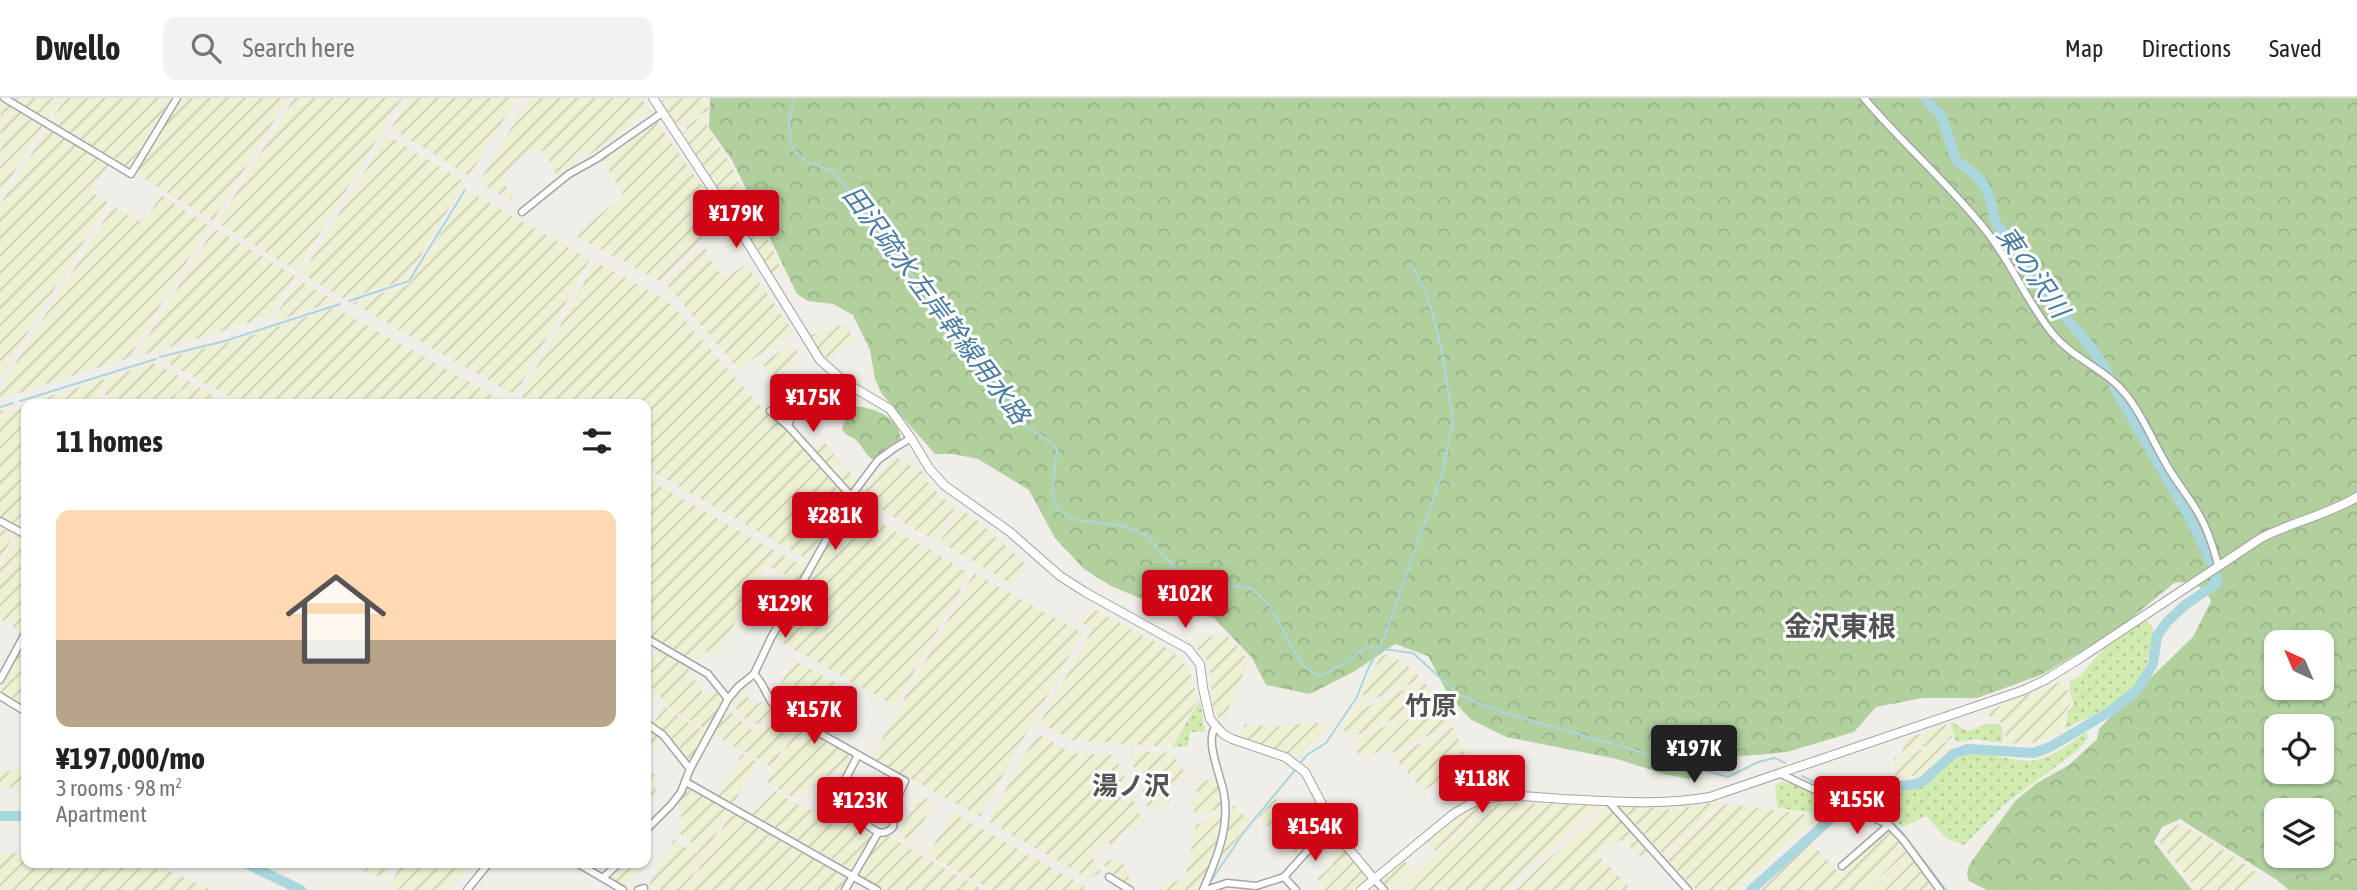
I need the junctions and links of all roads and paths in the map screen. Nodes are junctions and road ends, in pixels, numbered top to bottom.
1 (4, 98) edge
2 (177, 98) edge
3 (653, 98) edge
4 (1864, 98) edge
5 (662, 113) junction
6 (523, 212) dead end
7 (842, 380) junction
8 (770, 411) dead end
9 (788, 426) junction
10 (911, 438) junction
11 (851, 496) junction
12 (2357, 497) edge
13 (0, 521) edge
14 (21, 532) edge
15 (2218, 565) junction
16 (21, 641) edge
17 (651, 641) edge
18 (17, 649) junction
19 (21, 650) edge
20 (754, 674) junction
21 (0, 680) edge
22 (0, 696) edge
23 (728, 699) junction
24 (21, 709) edge
25 (1216, 726) junction
26 (651, 727) edge
27 (858, 755) junction
28 (690, 769) junction
29 (1781, 774) junction
30 (686, 782) junction
31 (1608, 801) junction
32 (651, 825) edge
33 (1889, 825) junction
34 (1336, 832) junction
35 (877, 833) junction
36 (1843, 866) dead end
37 (485, 868) edge
38 (587, 868) edge
39 (614, 868) edge
40 (604, 877) junction
41 (853, 877) junction
42 (1109, 877) dead end
43 (1284, 877) junction
44 (1374, 879) junction
45 (467, 890) edge
46 (623, 890) edge
47 (845, 890) edge
48 (877, 890) edge
49 (1130, 890) edge
50 (1205, 890) edge
51 (1296, 890) edge
52 (1361, 890) edge
53 (1384, 890) edge
54 (1688, 890) edge
55 (1940, 890) edge

1 - 2 street
3 - 5 street
4 - 15 street
5 - 6 street
5 - 7 street
7 - 9 street
7 - 10 street
8 - 9 street
9 - 11 street
10 - 11 street
10 - 25 street
11 - 20 street
12 - 15 street
13 - 14 street
15 - 29 street
16 - 18 street
17 - 23 street
18 - 19 street
18 - 21 street
20 - 23 street
20 - 27 street
22 - 24 street
23 - 28 street
25 - 34 street
25 - 50 street
26 - 28 street
27 - 35 street
27 - 35 street
28 - 30 street
29 - 31 street
29 - 33 street
30 - 32 street
30 - 41 street
31 - 44 street
31 - 54 street
33 - 36 street
33 - 55 street
34 - 43 street
34 - 44 street
35 - 41 street
37 - 45 street
38 - 40 street
39 - 40 street
40 - 46 street
41 - 47 street
41 - 48 street
42 - 49 street
43 - 50 street
43 - 51 street
44 - 52 street
44 - 53 street

